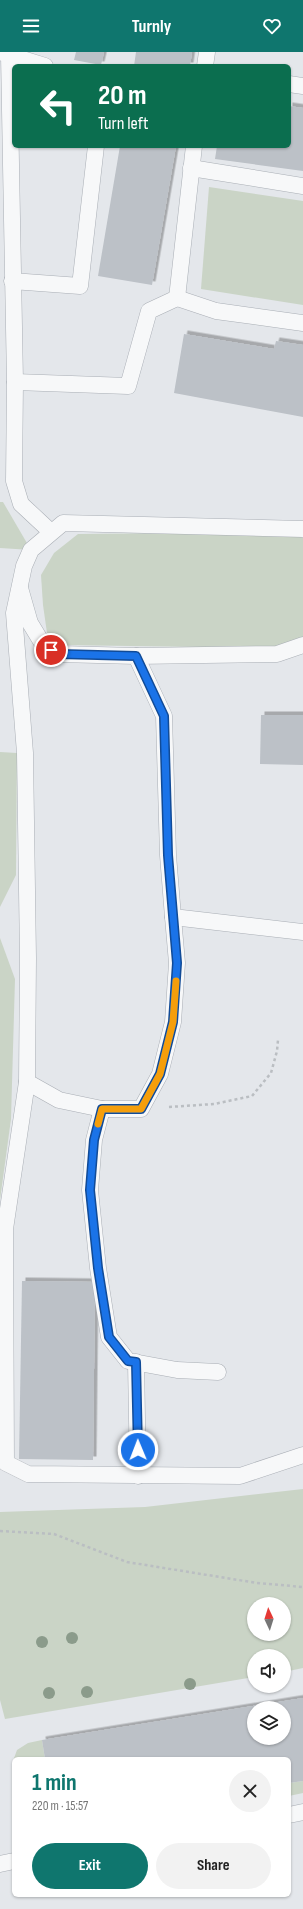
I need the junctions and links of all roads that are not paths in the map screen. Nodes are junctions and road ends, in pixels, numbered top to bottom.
1 (207, 52) edge
2 (5, 54) edge
3 (38, 64) edge
4 (205, 64) edge
5 (291, 84) edge
6 (303, 86) edge
7 (96, 148) edge
8 (194, 148) edge
9 (191, 168) junction
10 (303, 186) edge
11 (12, 282) junction
12 (177, 298) junction
13 (303, 323) edge
14 (15, 382) junction
15 (303, 529) edge
16 (51, 532) junction
17 (20, 587) junction
18 (303, 645) edge
19 (136, 656) junction
20 (174, 917) junction
21 (303, 932) edge
22 (27, 1082) junction
23 (102, 1109) junction
24 (136, 1362) junction
25 (218, 1372) dead end
26 (303, 1455) edge
27 (138, 1476) junction
28 (303, 1812) edge
29 (291, 1815) edge
30 (12, 1861) edge
31 (0, 1864) edge

1 - 4 lane
2 - 3 lane
2 - 11 lane
5 - 6 lane
7 - 11 lane
8 - 9 lane
9 - 10 lane
9 - 12 lane
11 - 14 lane
12 - 13 lane
12 - 14 lane
14 - 16 lane
15 - 16 lane
16 - 17 lane
17 - 19 lane
17 - 22 lane
18 - 19 lane
19 - 20 lane
20 - 21 lane
20 - 23 lane
22 - 23 lane
22 - 27 lane
23 - 24 lane
24 - 25 lane
24 - 27 lane
26 - 27 lane
28 - 29 lane
30 - 31 lane

